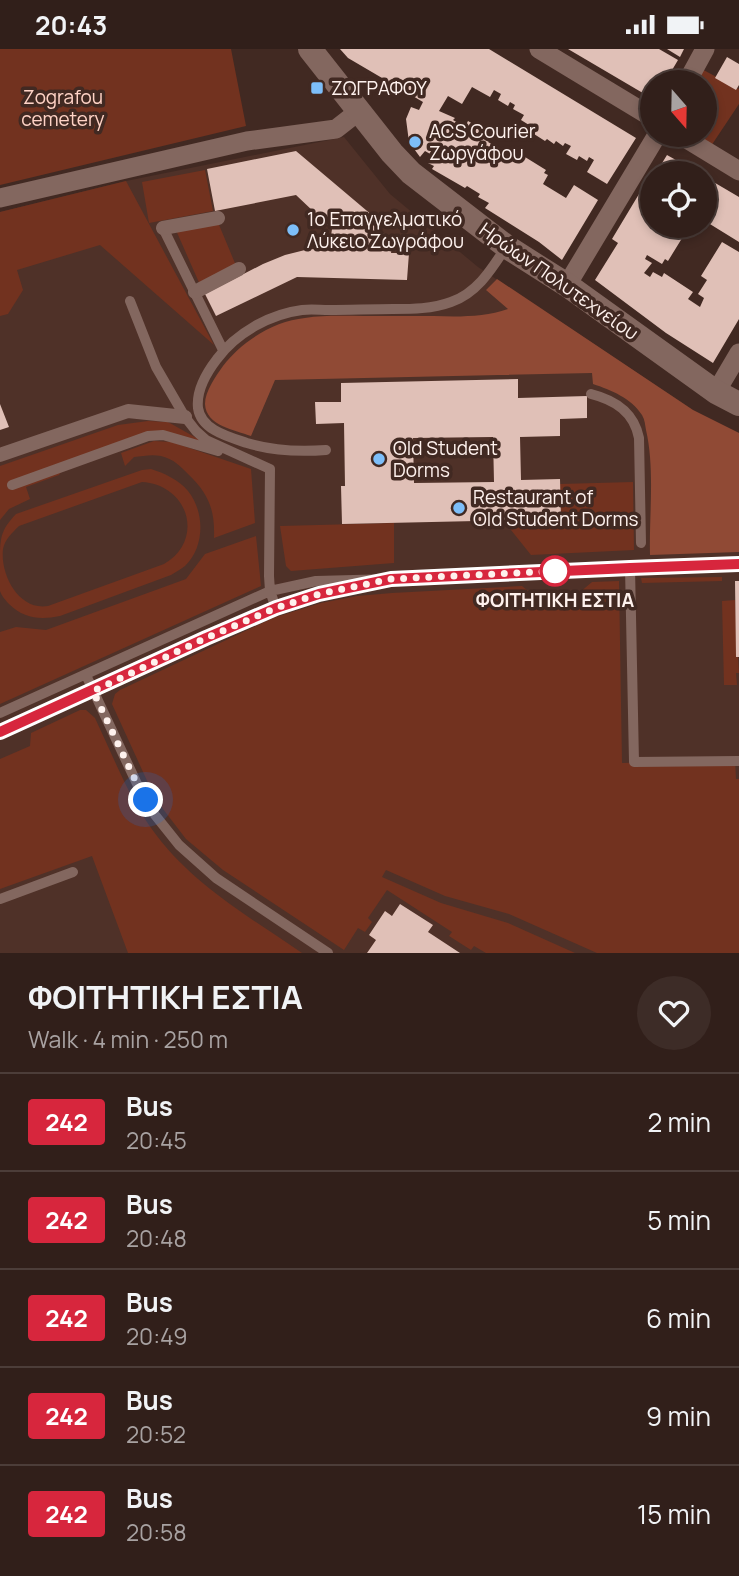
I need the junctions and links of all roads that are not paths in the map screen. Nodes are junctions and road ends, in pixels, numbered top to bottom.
1 (310, 49) edge
2 (539, 49) edge
3 (705, 49) edge
4 (694, 70) edge
5 (640, 110) edge
6 (359, 111) junction
7 (650, 147) edge
8 (700, 147) edge
9 (739, 171) edge
10 (0, 198) edge
11 (218, 218) dead end
12 (163, 228) joint
13 (507, 247) junction
14 (239, 269) dead end
15 (567, 285) junction
16 (195, 292) junction
17 (130, 301) dead end
18 (223, 350) junction
19 (739, 353) edge
20 (716, 392) junction
21 (591, 394) dead end
22 (739, 404) edge
23 (185, 417) junction
24 (326, 450) dead end
25 (0, 455) edge
26 (256, 462) junction
27 (12, 485) dead end
28 (642, 543) dead end
29 (739, 564) edge
30 (630, 568) junction
31 (391, 579) junction
32 (270, 591) junction
33 (276, 608) junction
34 (86, 675) junction
35 (93, 691) junction
36 (0, 713) edge
37 (0, 733) edge
38 (739, 761) edge
39 (73, 872) dead end
40 (0, 899) edge
41 (328, 953) edge

1 - 6 street, Ηρώων Πολυτεχνείου
2 - 5 street
3 - 4 street
6 - 10 street
6 - 13 street, Ηρώων Πολυτεχνείου
7 - 15 street
8 - 9 street
11 - 12 street
12 - 16 lane
13 - 15 street, Ηρώων Πολυτεχνείου
13 - 18 lane
14 - 16 street
15 - 20 street, Ηρώων Πολυτεχνείου
16 - 18 lane
17 - 23 lane
18 - 24 lane
19 - 20 street
20 - 22 street, Ηρώων Πολυτεχνείου
21 - 28 lane
23 - 25 street
23 - 26 lane
26 - 27 lane
26 - 32 lane
29 - 30 lane
30 - 31 lane
30 - 38 lane
31 - 32 lane
31 - 33 lane
32 - 33 lane
32 - 34 lane
33 - 35 lane
34 - 35 lane
34 - 36 lane
35 - 37 lane
35 - 41 lane
39 - 40 lane

